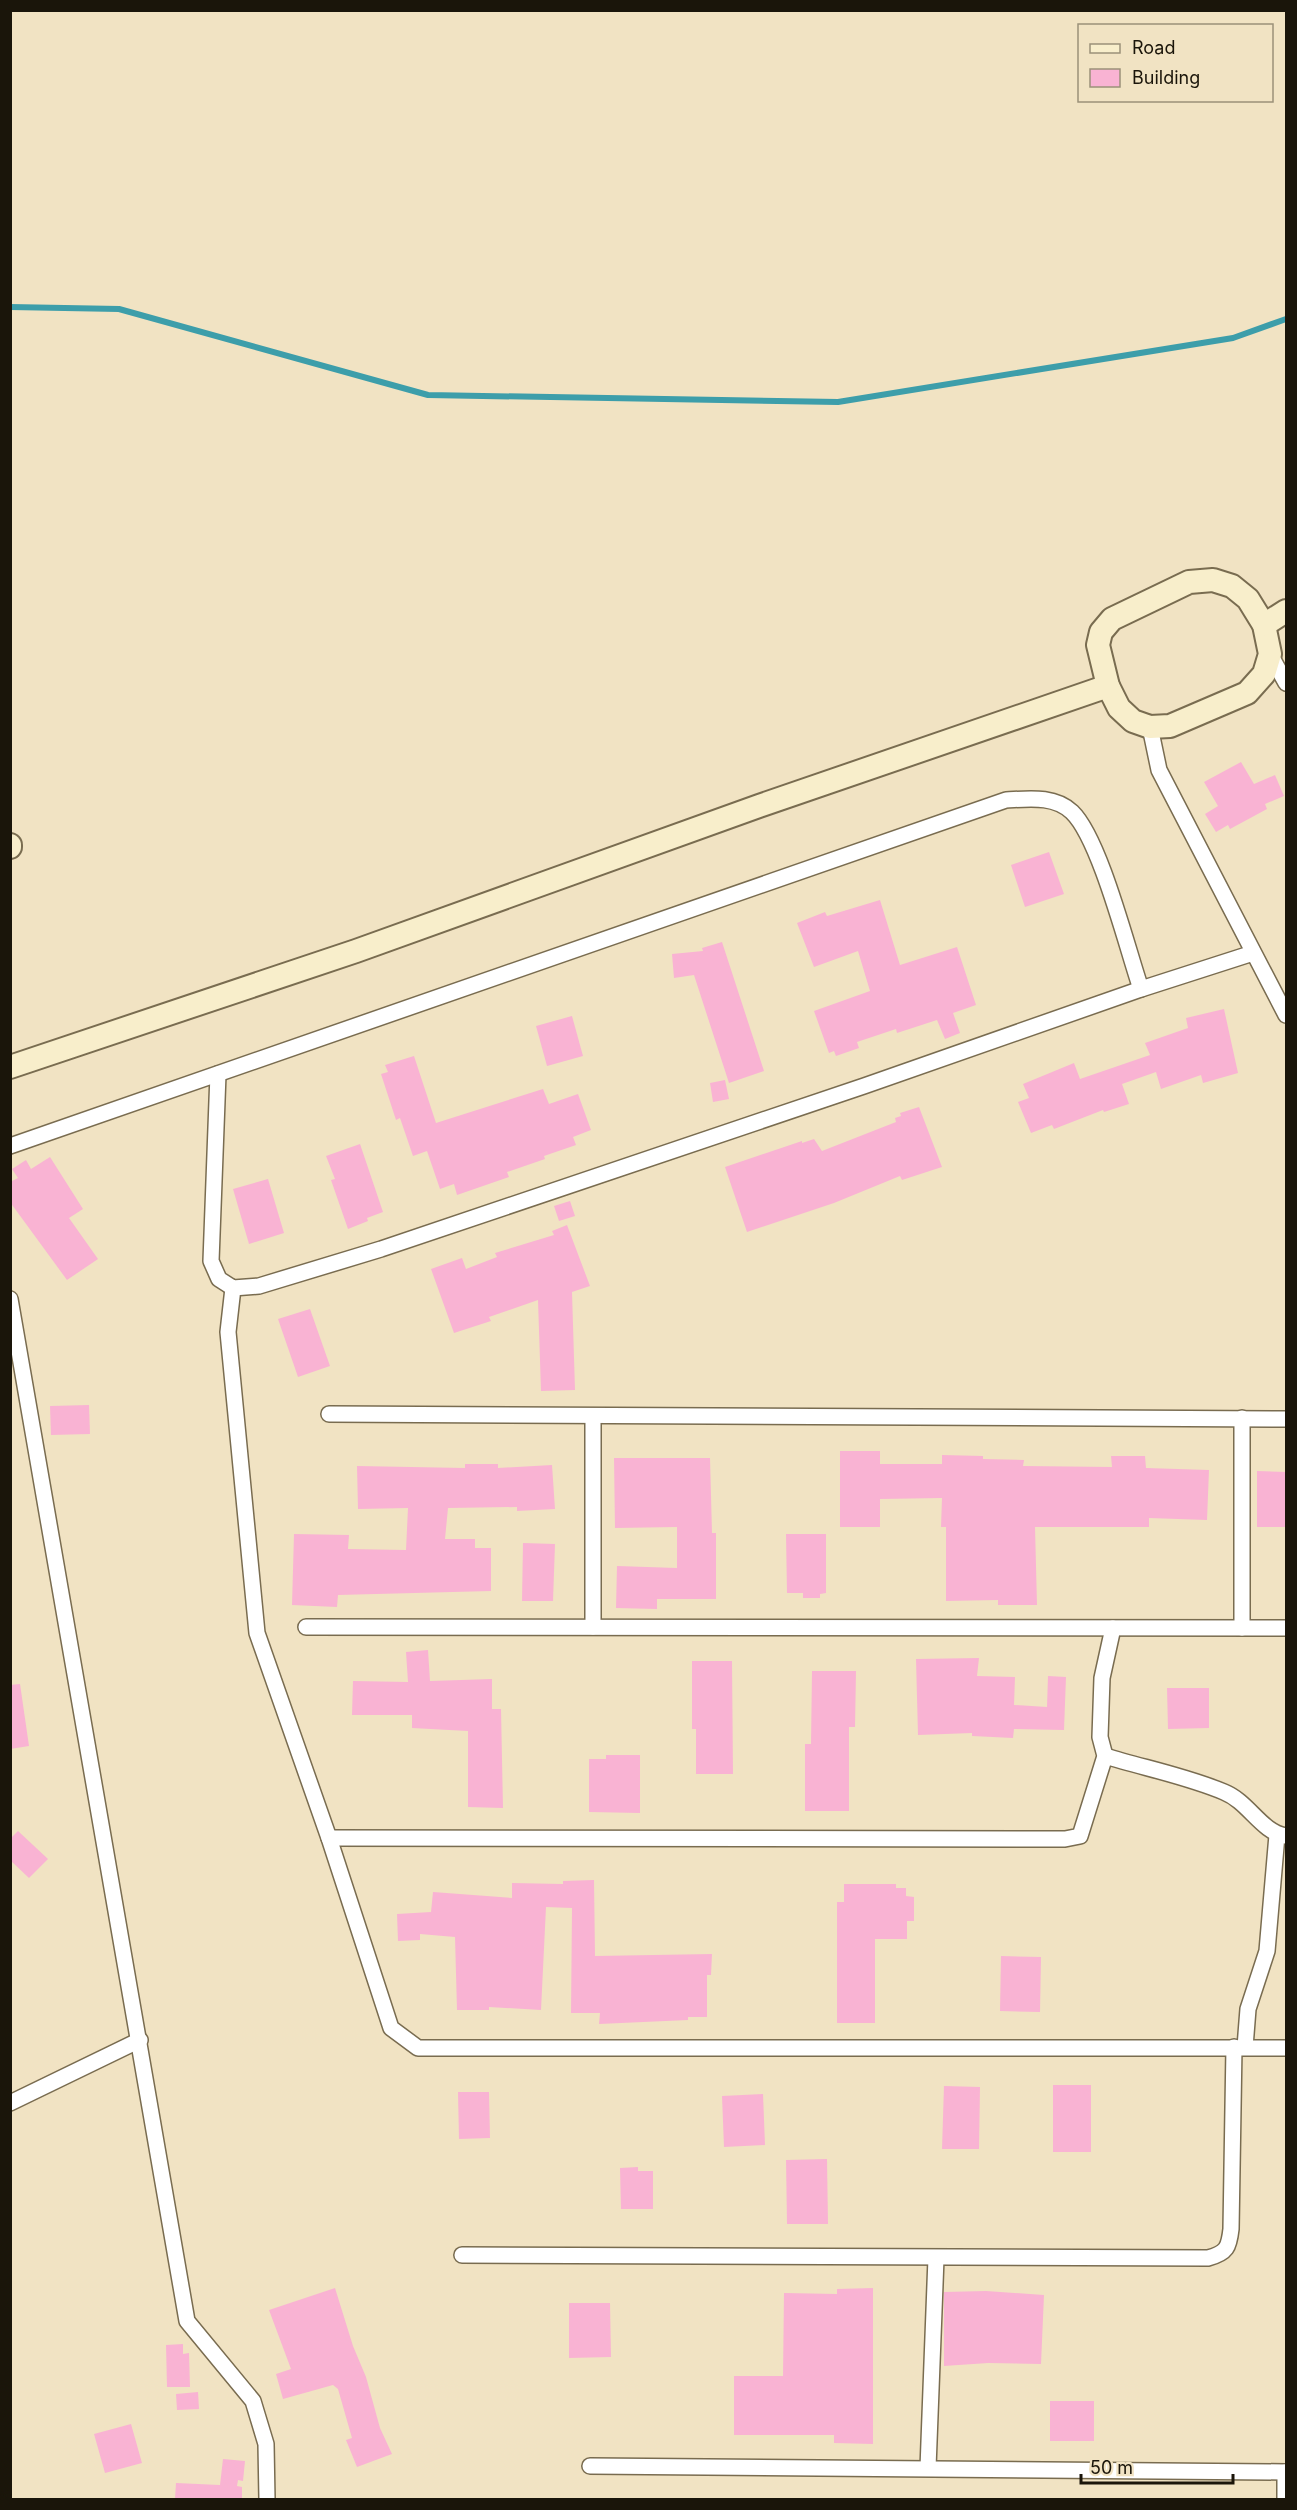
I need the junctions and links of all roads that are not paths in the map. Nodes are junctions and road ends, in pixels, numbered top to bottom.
1 (1287, 611) edge
2 (1264, 625) junction
3 (1270, 654) junction
4 (1287, 683) edge
5 (1108, 686) junction
6 (1150, 726) junction
7 (1253, 953) junction
8 (1141, 988) junction
9 (1287, 1015) edge
10 (10, 1067) edge
11 (218, 1074) junction
12 (10, 1146) edge
13 (233, 1287) junction
14 (10, 1299) edge
15 (329, 1414) dead end
16 (593, 1416) junction
17 (1242, 1418) junction
18 (1287, 1419) edge
19 (306, 1627) dead end
20 (593, 1627) junction
21 (1113, 1628) junction
22 (1242, 1628) junction
23 (1287, 1628) edge
24 (1105, 1756) junction
25 (1282, 1836) edge
26 (329, 1838) junction
27 (140, 2040) junction
28 (1240, 2048) junction
29 (1287, 2048) edge
30 (10, 2103) edge
31 (462, 2256) dead end
32 (936, 2258) junction
33 (590, 2466) dead end
34 (928, 2468) junction
35 (1286, 2472) edge
36 (267, 2499) edge
37 (1285, 2499) edge

1 - 2 street
2 - 3 street
2 - 5 street
3 - 4 street
3 - 6 street
5 - 6 street
5 - 10 street
6 - 7 street
7 - 8 street
7 - 9 street
8 - 11 street
8 - 13 street
11 - 12 street
11 - 13 street
13 - 26 street
14 - 27 street
15 - 16 street
16 - 17 street
16 - 20 street
17 - 18 street
17 - 22 street
19 - 20 street
20 - 21 street
21 - 22 street
21 - 24 street
22 - 23 street
24 - 25 street
24 - 26 street
25 - 28 street
26 - 28 street
27 - 30 street
27 - 36 street
28 - 29 street
28 - 32 street
31 - 32 street
32 - 34 street
33 - 34 street
34 - 35 street
35 - 37 street

